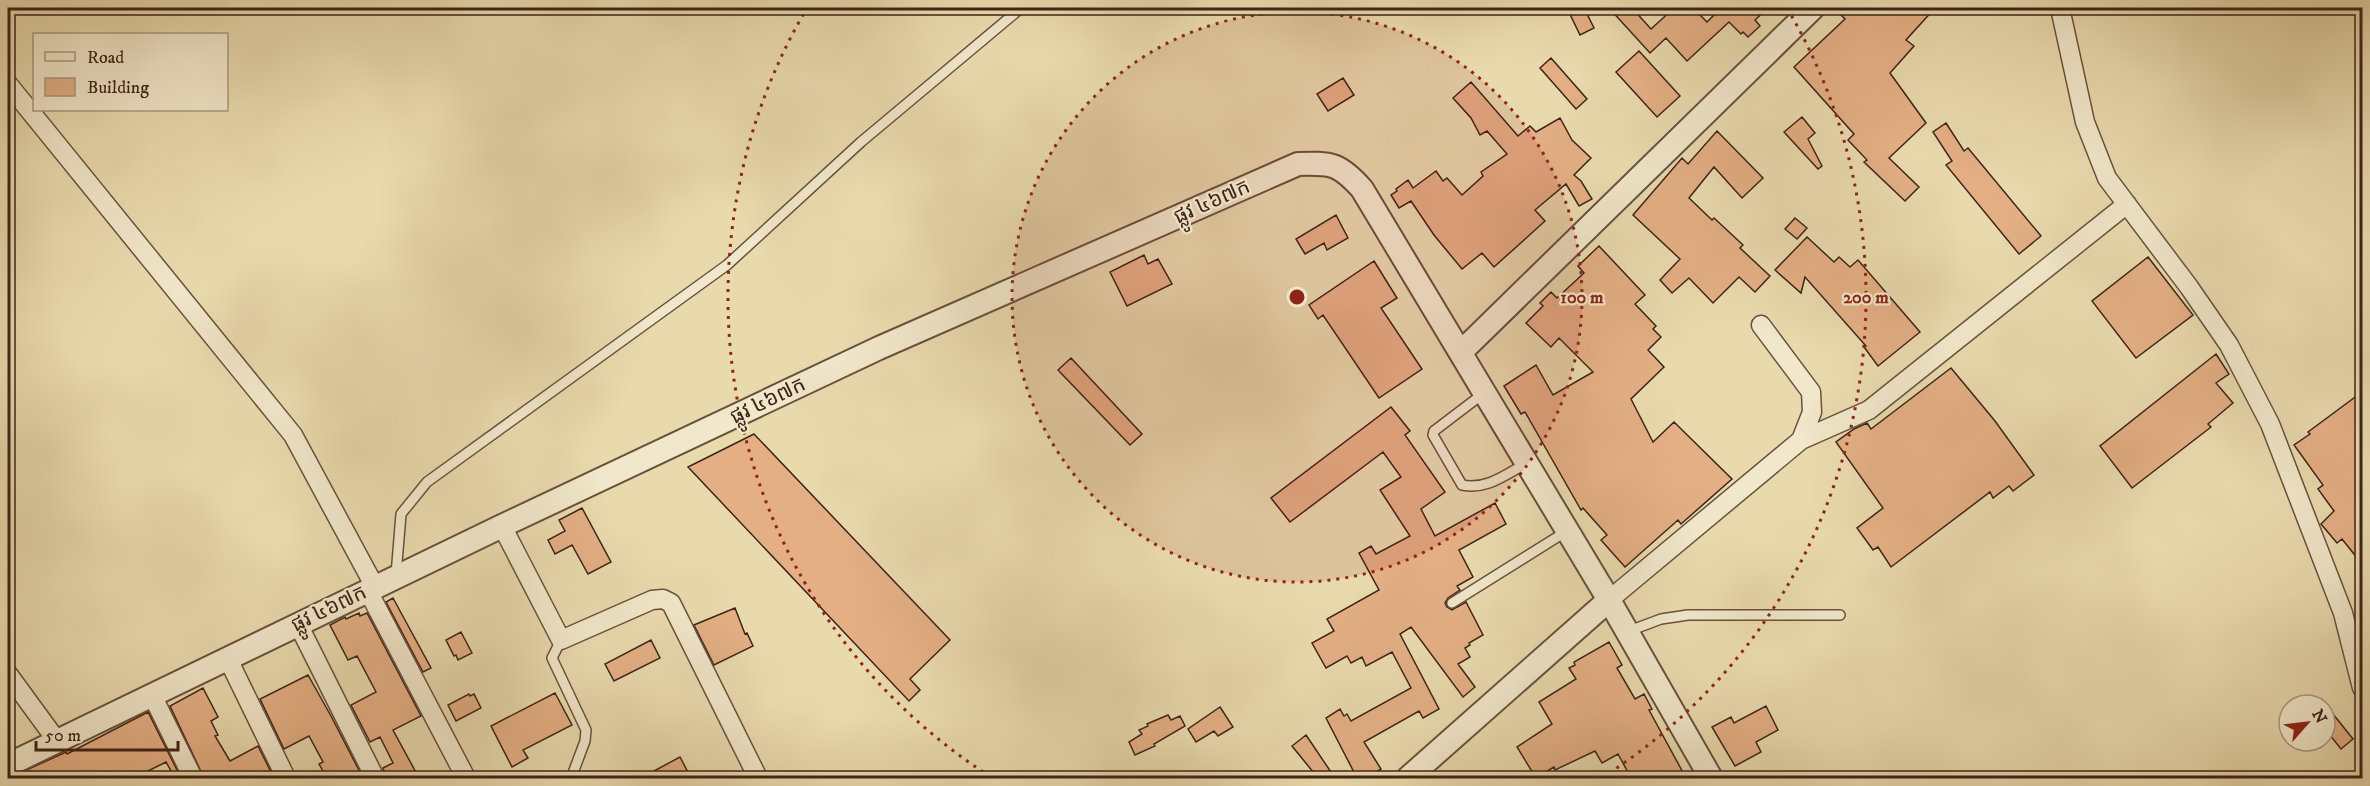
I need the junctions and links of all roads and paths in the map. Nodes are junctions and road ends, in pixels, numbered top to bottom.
1 (1021, 8) edge
2 (1814, 8) edge
3 (2060, 8) edge
4 (8, 84) edge
5 (2127, 204) junction
6 (1761, 325) dead end
7 (1461, 352) junction
8 (1485, 392) junction
9 (1801, 440) junction
10 (1527, 464) junction
11 (502, 526) junction
12 (1567, 531) junction
13 (396, 577) junction
14 (371, 589) junction
15 (1609, 600) junction
16 (1452, 603) dead end
17 (1840, 615) dead end
18 (298, 624) junction
19 (1627, 632) junction
20 (561, 640) junction
21 (228, 659) junction
22 (8, 674) edge
23 (2362, 688) edge
24 (152, 695) junction
25 (57, 741) junction
26 (8, 765) edge
27 (573, 773) dead end
28 (193, 778) edge
29 (286, 778) edge
30 (375, 778) edge
31 (466, 778) edge
32 (758, 778) edge
33 (1408, 778) edge
34 (1712, 778) edge

1 - 13 lane
2 - 7 street
3 - 5 street
4 - 14 street
5 - 9 street
5 - 23 street
6 - 9 street
7 - 8 street, ផ្លូវ ៤៦៧ក
7 - 11 street, ផ្លូវ ៤៦៧ក
8 - 10 street, ផ្លូវ ៤៦៧ក
8 - 10 lane
9 - 15 street
10 - 12 street, ផ្លូវ ៤៦៧ក
11 - 13 street, ផ្លូវ ៤៦៧ក
11 - 20 street
12 - 15 street, ផ្លូវ ៤៦៧ក
12 - 16 lane
13 - 14 street, ផ្លូវ ៤៦៧ក
14 - 18 street, ផ្លូវ ៤៦៧ក
14 - 31 street
15 - 19 street, ផ្លូវ ៤៦៧ក
15 - 33 street
17 - 19 lane
18 - 21 street, ផ្លូវ ៤៦៧ក
18 - 30 street
19 - 34 street, ផ្លូវ ៤៦៧ក
20 - 27 lane
20 - 32 street
21 - 24 street, ផ្លូវ ៤៦៧ក
21 - 29 street
22 - 25 street
24 - 25 street, ផ្លូវ ៤៦៧ក
24 - 28 street
25 - 26 street, ផ្លូវ ៤៦៧ក

